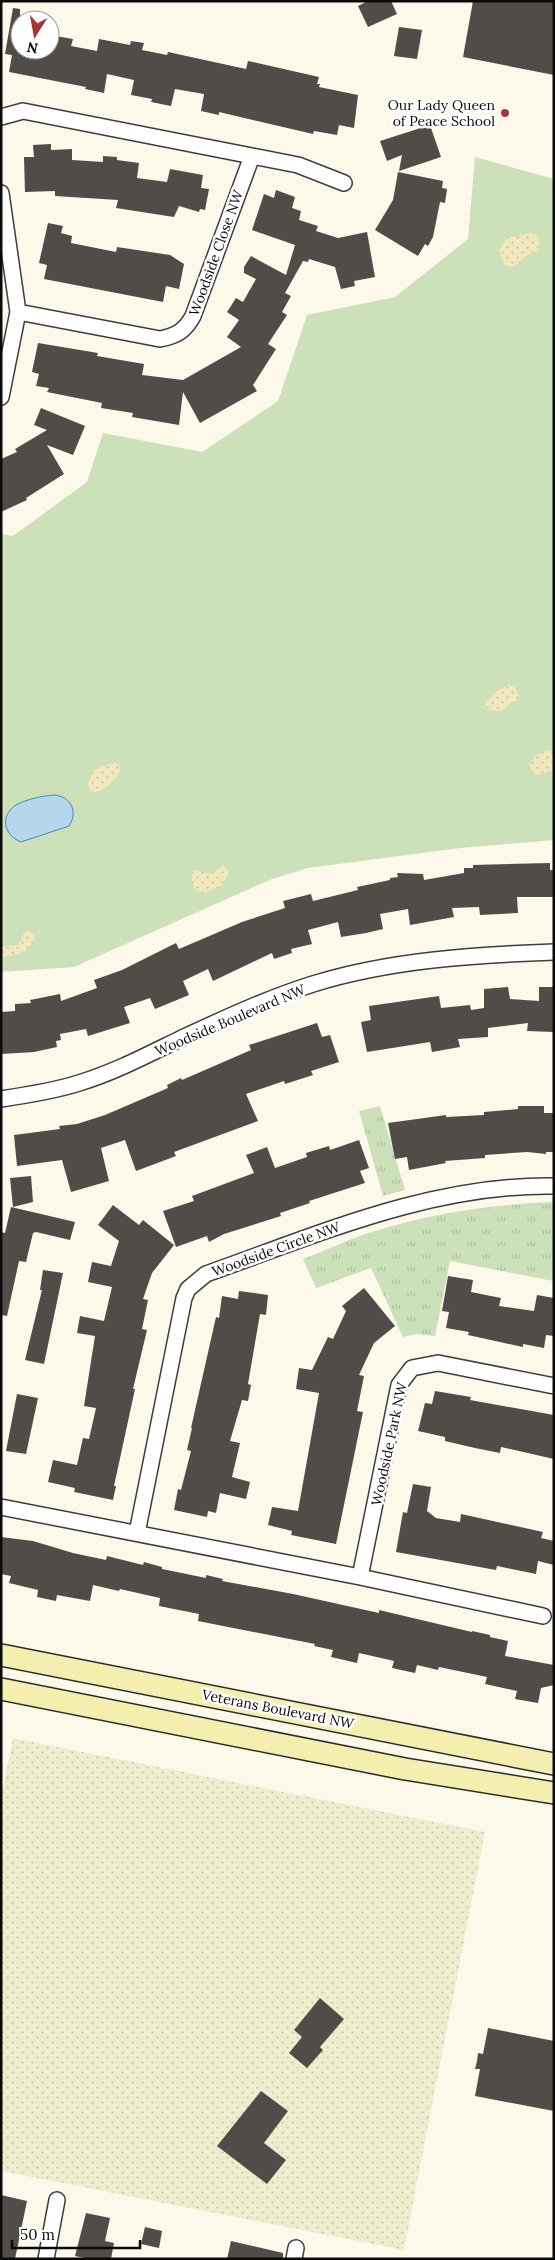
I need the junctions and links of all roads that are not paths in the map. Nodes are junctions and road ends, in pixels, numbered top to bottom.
1 (1, 117) edge
2 (252, 156) junction
3 (344, 183) dead end
4 (1, 193) edge
5 (18, 312) junction
6 (1, 397) edge
7 (554, 952) edge
8 (1, 1099) edge
9 (554, 1186) edge
10 (554, 1386) edge
11 (1, 1508) edge
12 (138, 1533) junction
13 (360, 1577) junction
14 (543, 1616) dead end
15 (1, 1655) edge
16 (1, 1689) edge
17 (554, 1764) edge
18 (552, 1793) edge
19 (57, 2200) dead end
20 (46, 2259) edge

1 - 2 street
2 - 3 street
2 - 5 street, Woodside Close NW
4 - 5 street
5 - 6 street
7 - 8 street, Woodside Boulevard NW
9 - 12 street, Woodside Circle NW
10 - 13 street, Woodside Park NW
11 - 12 street
12 - 13 street
13 - 14 street
15 - 17 main road, Veterans Boulevard NW
16 - 18 main road
19 - 20 street

